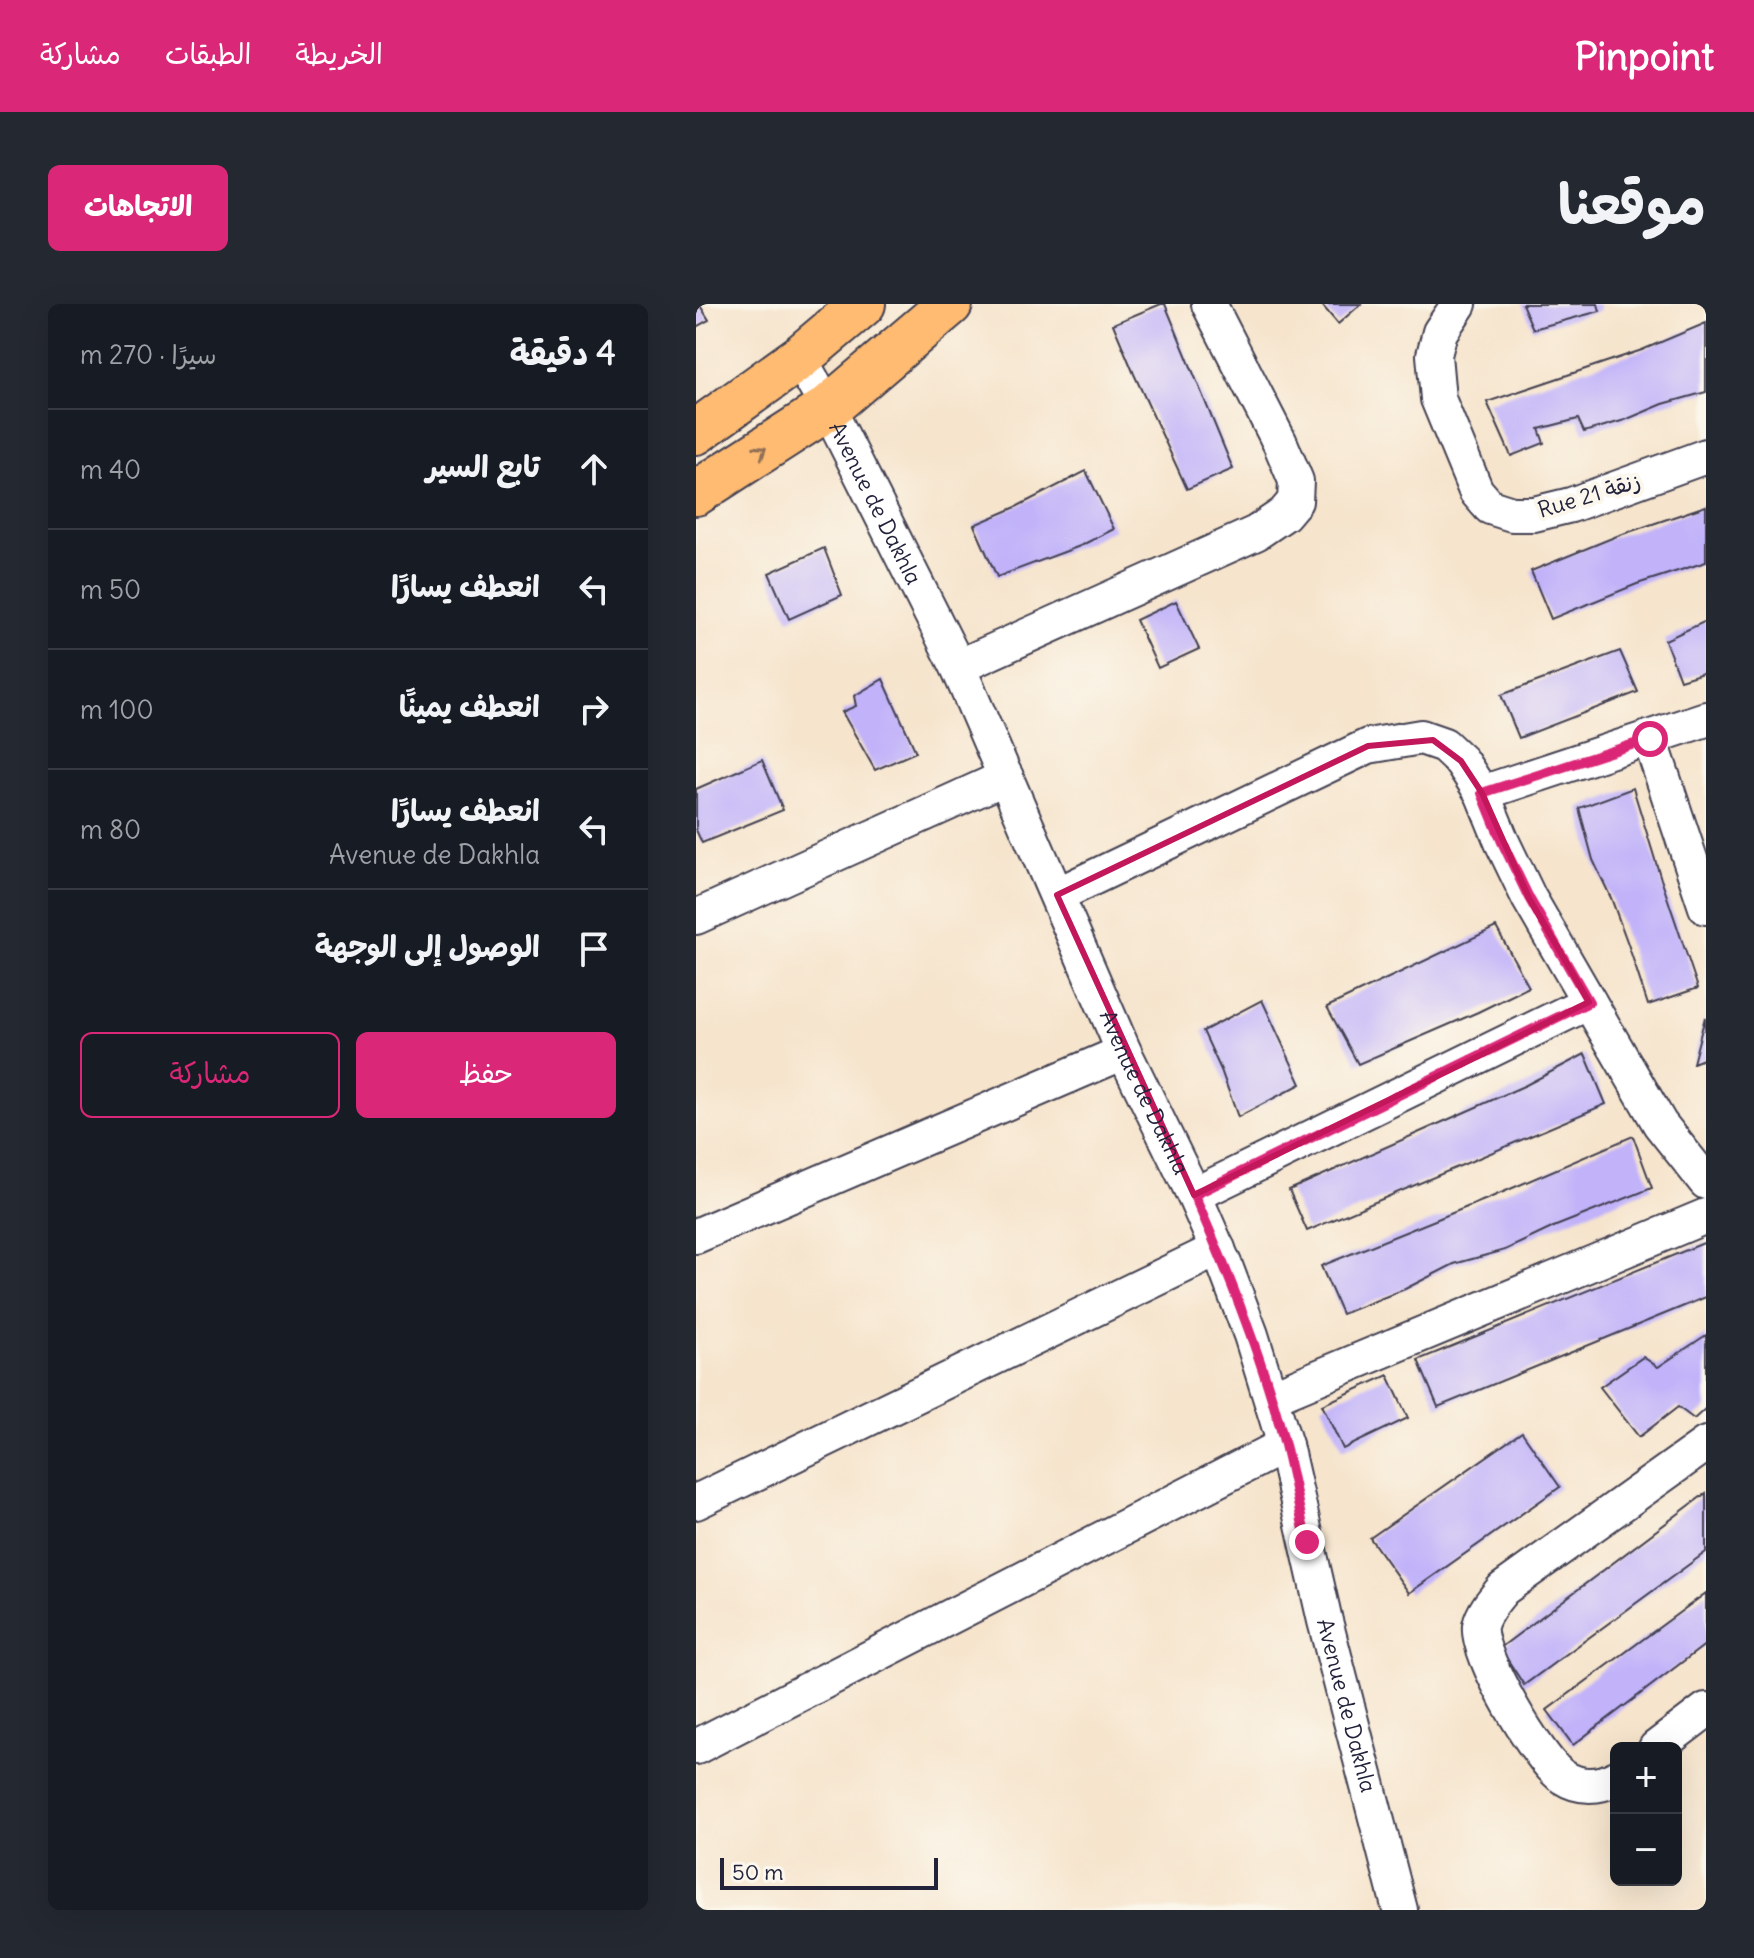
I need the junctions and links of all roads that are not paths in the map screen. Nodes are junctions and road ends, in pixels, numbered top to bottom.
1 (863, 304) edge
2 (950, 304) edge
3 (1209, 304) edge
4 (1456, 308) edge
5 (799, 358) junction
6 (828, 408) junction
7 (696, 432) edge
8 (1706, 456) edge
9 (696, 493) edge
10 (958, 667) junction
11 (1706, 719) edge
12 (1650, 739) junction
13 (1006, 777) junction
14 (1482, 793) junction
15 (1057, 895) junction
16 (1706, 907) edge
17 (696, 917) edge
18 (1589, 1002) junction
19 (1124, 1052) junction
20 (1706, 1182) edge
21 (1194, 1195) junction
22 (1706, 1216) edge
23 (696, 1236) edge
24 (1218, 1249) junction
25 (1271, 1397) junction
26 (1706, 1444) edge
27 (1285, 1445) junction
28 (696, 1502) edge
29 (1706, 1710) edge
30 (1664, 1742) edge
31 (696, 1747) edge
32 (1610, 1781) edge
33 (1400, 1910) edge

1 - 5 main road
2 - 6 main road
3 - 10 street
4 - 8 street, Rue 21 زنقة
5 - 6 street, Avenue de Dakhla
5 - 7 main road
9 -> 6 main road
6 - 10 street, Avenue de Dakhla
10 - 13 street, Avenue de Dakhla
11 - 12 street
12 - 14 street
12 - 16 street
13 - 15 street, Avenue de Dakhla
13 - 17 street
14 - 15 street
14 - 18 street
15 - 19 street, Avenue de Dakhla
18 - 20 street
18 - 21 street
19 - 21 street, Avenue de Dakhla
19 - 23 street
21 - 24 street, Avenue de Dakhla
22 - 25 street
24 - 25 street, Avenue de Dakhla
24 - 28 street
25 - 27 street, Avenue de Dakhla
26 - 32 street
27 - 31 street
27 - 33 street, Avenue de Dakhla
29 - 30 street

